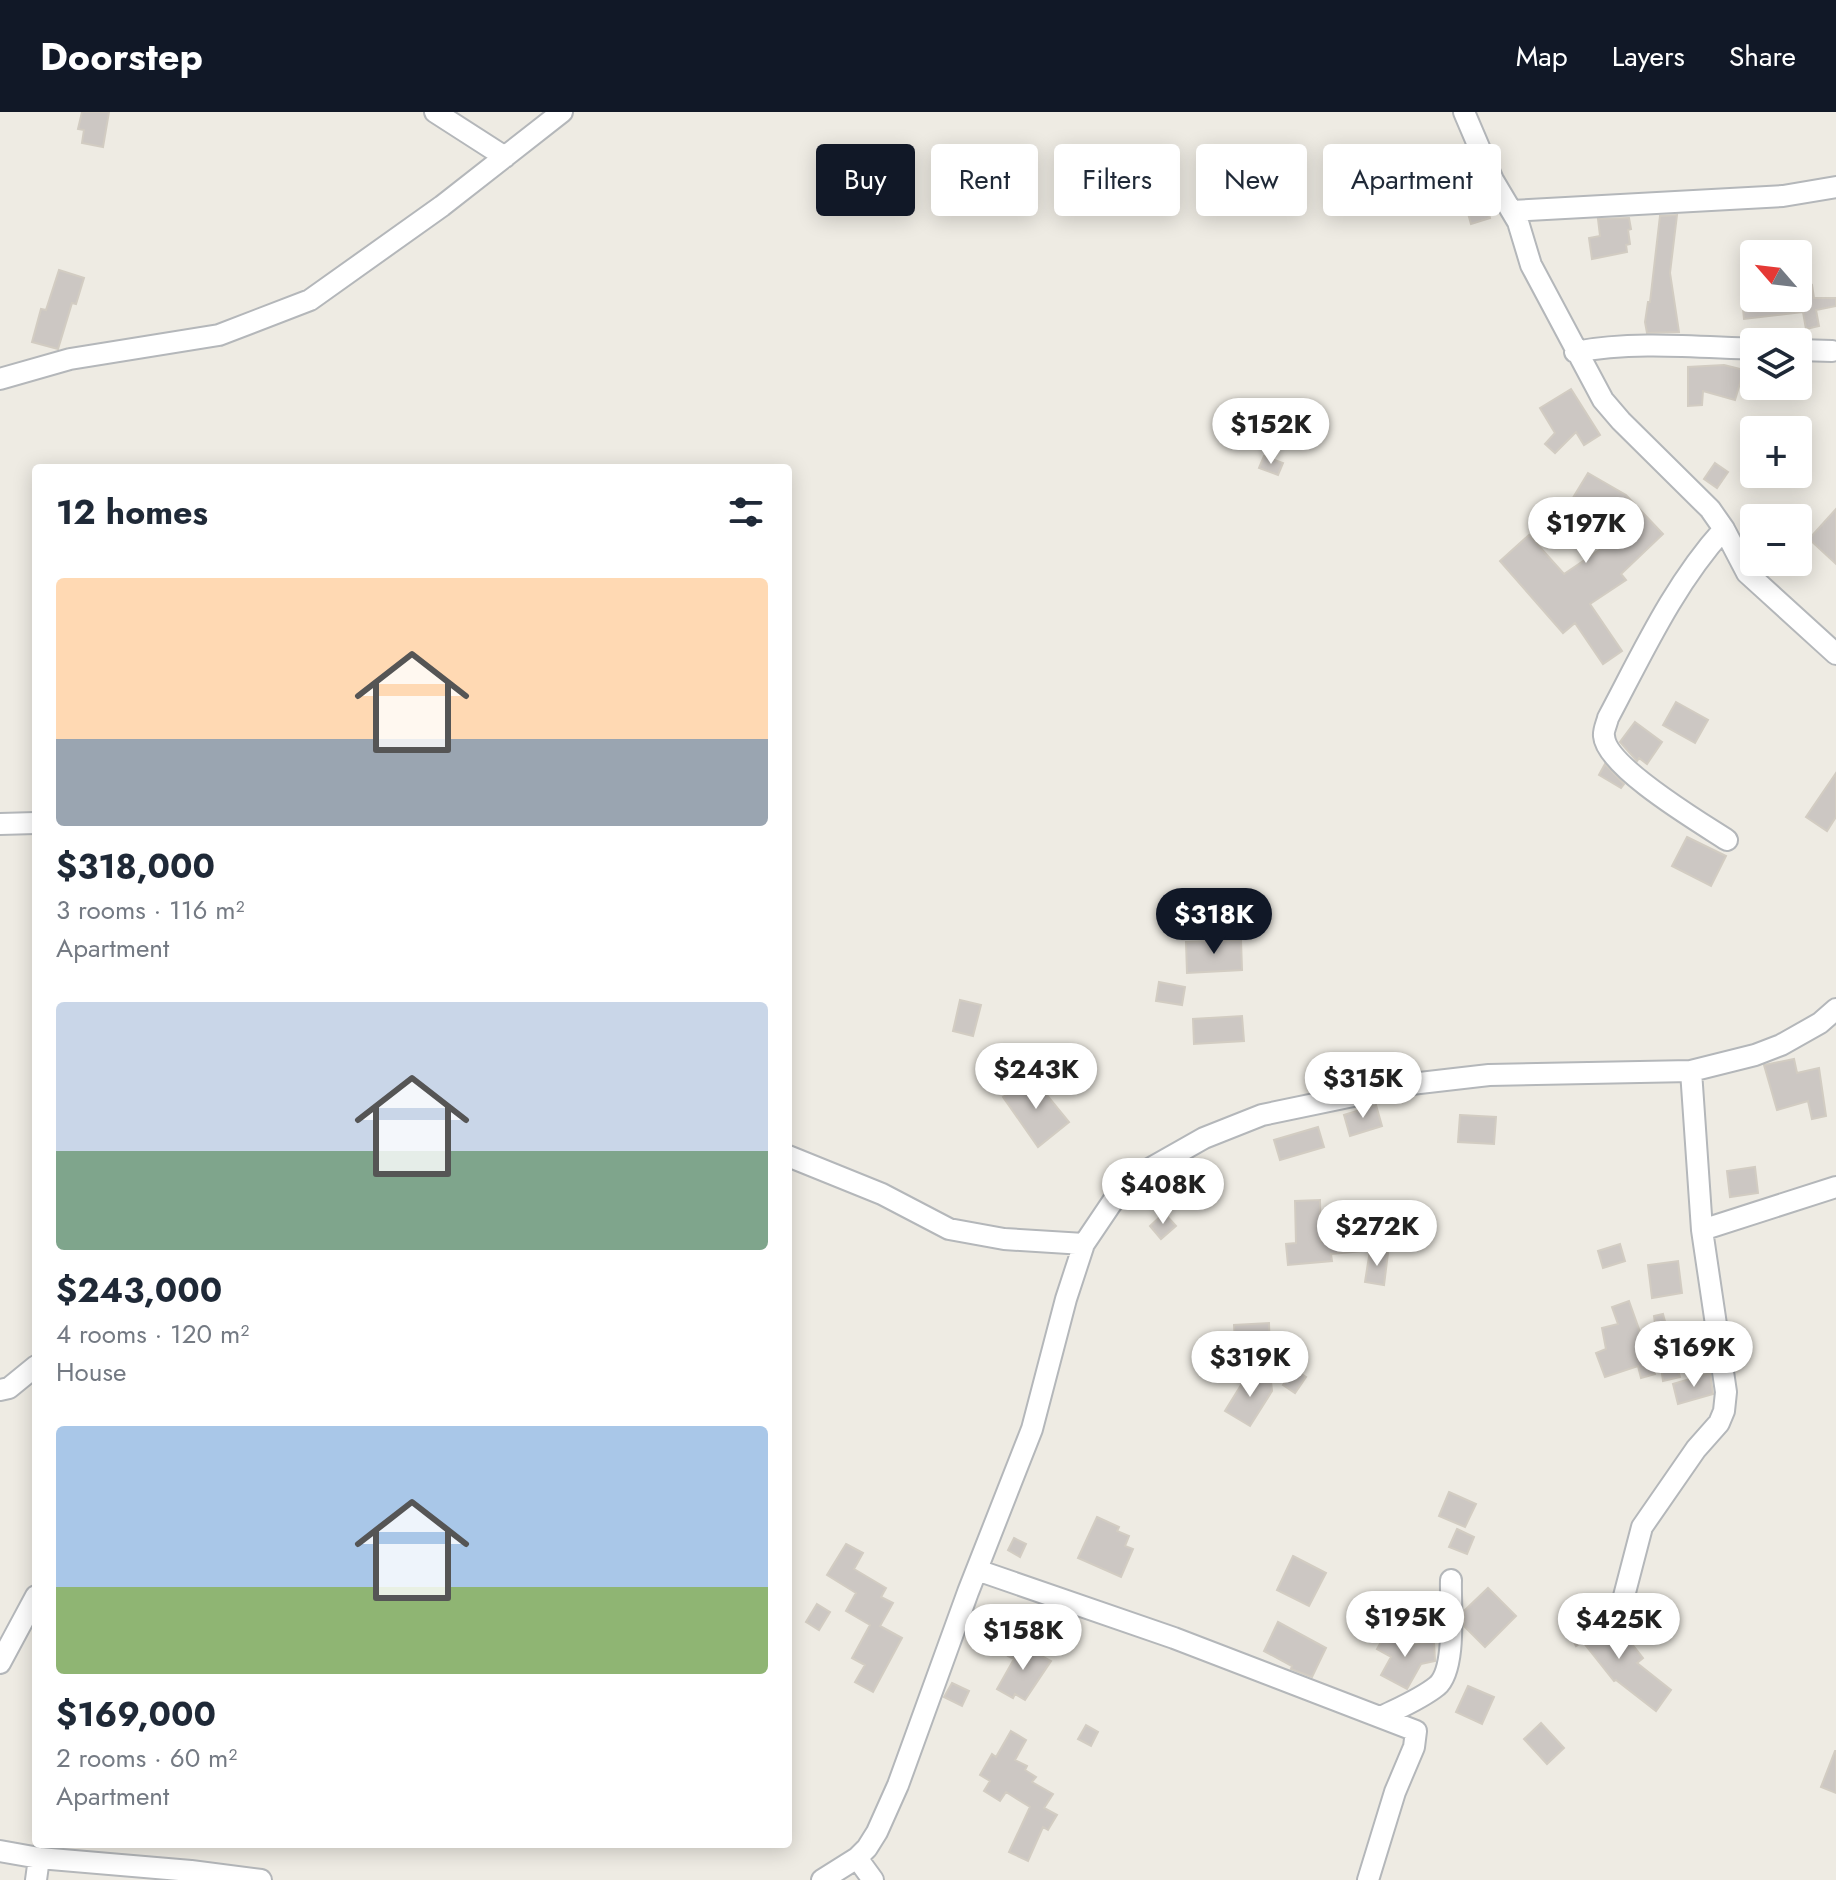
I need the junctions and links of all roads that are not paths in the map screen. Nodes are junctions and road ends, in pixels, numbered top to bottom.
1 (435, 112) edge
2 (562, 112) edge
3 (1464, 112) edge
4 (505, 157) junction
5 (1836, 187) edge
6 (1512, 211) junction
7 (1740, 349) edge
8 (1812, 350) edge
9 (1832, 351) dead end
10 (1575, 352) junction
11 (0, 379) edge
12 (1724, 529) junction
13 (1836, 654) edge
14 (32, 823) edge
15 (0, 824) edge
16 (1727, 840) dead end
17 (1836, 1009) edge
18 (1691, 1071) junction
19 (792, 1158) edge
20 (1836, 1187) edge
21 (1702, 1230) junction
22 (1084, 1244) junction
23 (32, 1369) edge
24 (0, 1390) edge
25 (977, 1570) junction
26 (1451, 1580) dead end
27 (1623, 1600) dead end
28 (32, 1603) edge
29 (0, 1663) edge
30 (1381, 1717) junction
31 (0, 1851) edge
32 (39, 1858) junction
33 (857, 1858) junction
34 (36, 1880) edge
35 (261, 1880) edge
36 (822, 1880) edge
37 (873, 1880) edge
38 (1368, 1880) edge

1 - 4 street
2 - 4 street
3 - 6 street
4 - 11 street
5 - 6 street
6 - 10 street
7 - 10 street
8 - 9 street
10 - 12 street
12 - 13 street
12 - 16 street
14 - 15 street
17 - 18 street
18 - 21 street
18 - 22 street
19 - 22 street
20 - 21 street
21 - 27 street
22 - 25 street
23 - 24 street
25 - 30 street
25 - 33 street
26 - 30 street
28 - 29 street
30 - 38 street
31 - 32 street
32 - 34 street
32 - 35 street
33 - 36 street
33 - 37 street

